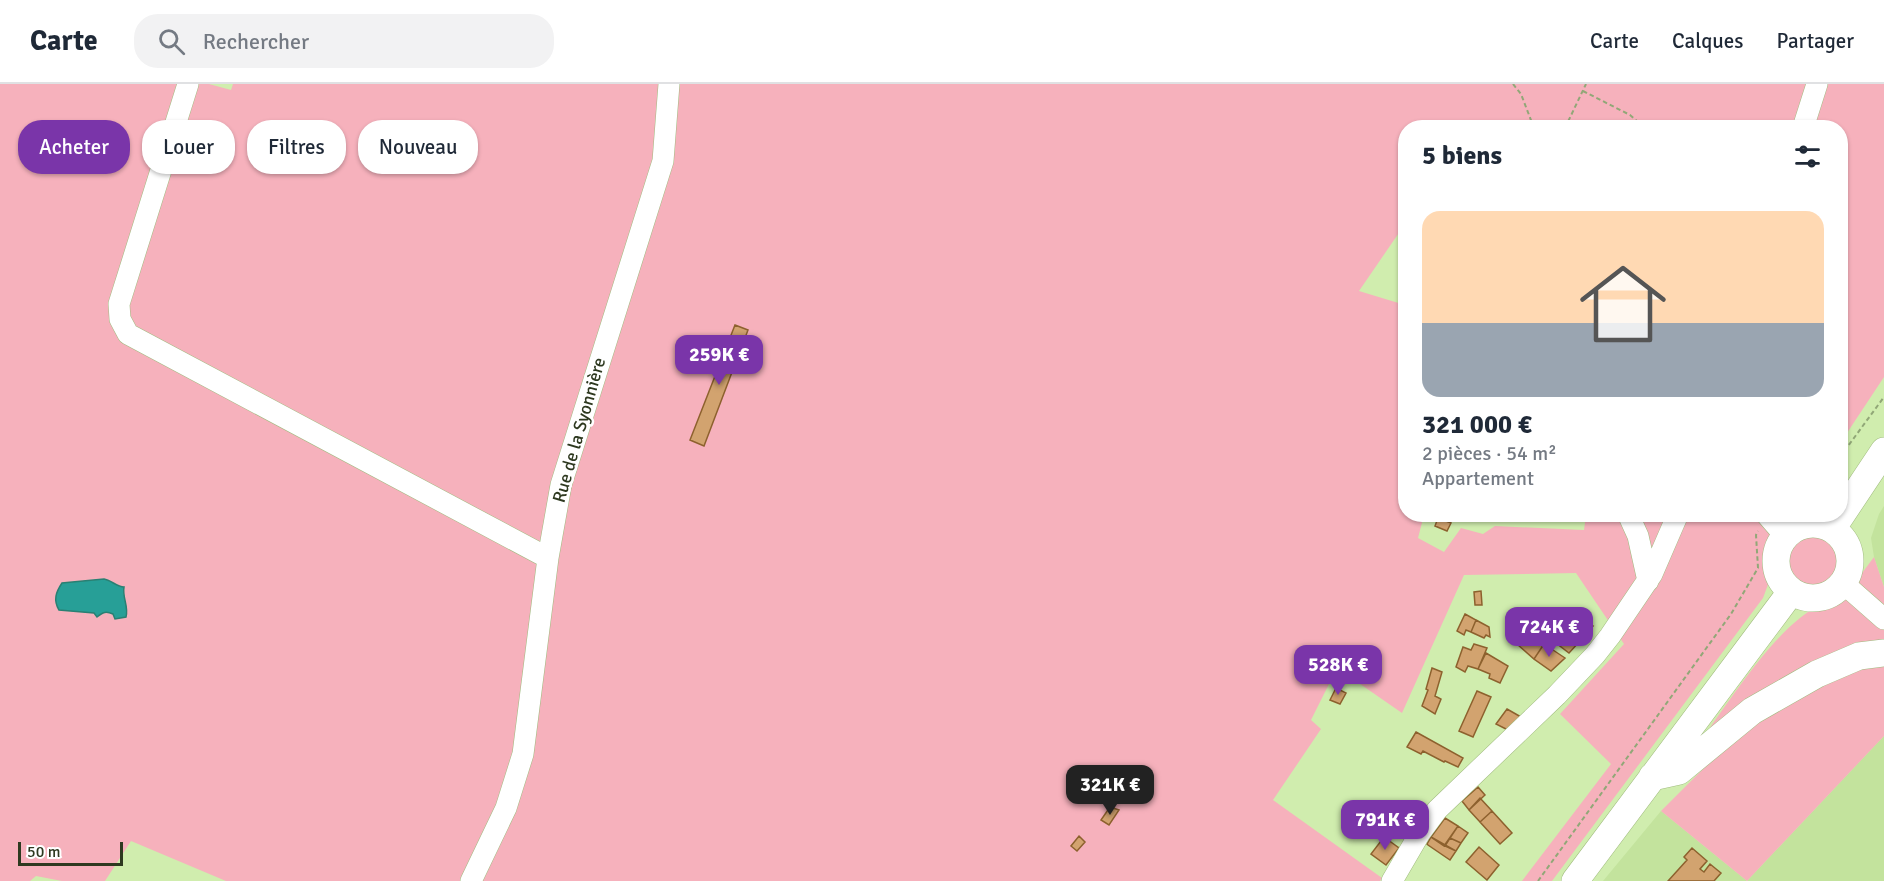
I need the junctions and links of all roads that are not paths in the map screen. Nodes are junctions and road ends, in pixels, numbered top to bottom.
1 (188, 84) edge
2 (669, 84) edge
3 (1817, 84) edge
4 (1806, 120) edge
5 (1884, 451) edge
6 (1848, 505) edge
7 (1632, 522) edge
8 (1674, 522) edge
9 (1837, 522) edge
10 (1773, 523) edge
11 (1832, 529) junction
12 (548, 558) junction
13 (1648, 581) junction
14 (1843, 583) junction
15 (1791, 592) junction
16 (1884, 619) edge
17 (1884, 653) edge
18 (1652, 777) junction
19 (471, 881) edge
20 (1392, 881) edge
21 (1575, 881) edge

1 - 12 street
2 - 12 street, Rue de la Syonnière
3 - 4 street
5 - 6 main road
7 - 13 street
8 - 13 street
9 - 11 main road
10 - 11 main road
10 - 15 main road
11 - 14 main road
12 - 19 street, Rue de la Syonnière
13 - 20 street
14 - 15 main road
14 - 16 street
15 - 18 main road
17 - 18 main road
18 - 21 main road

